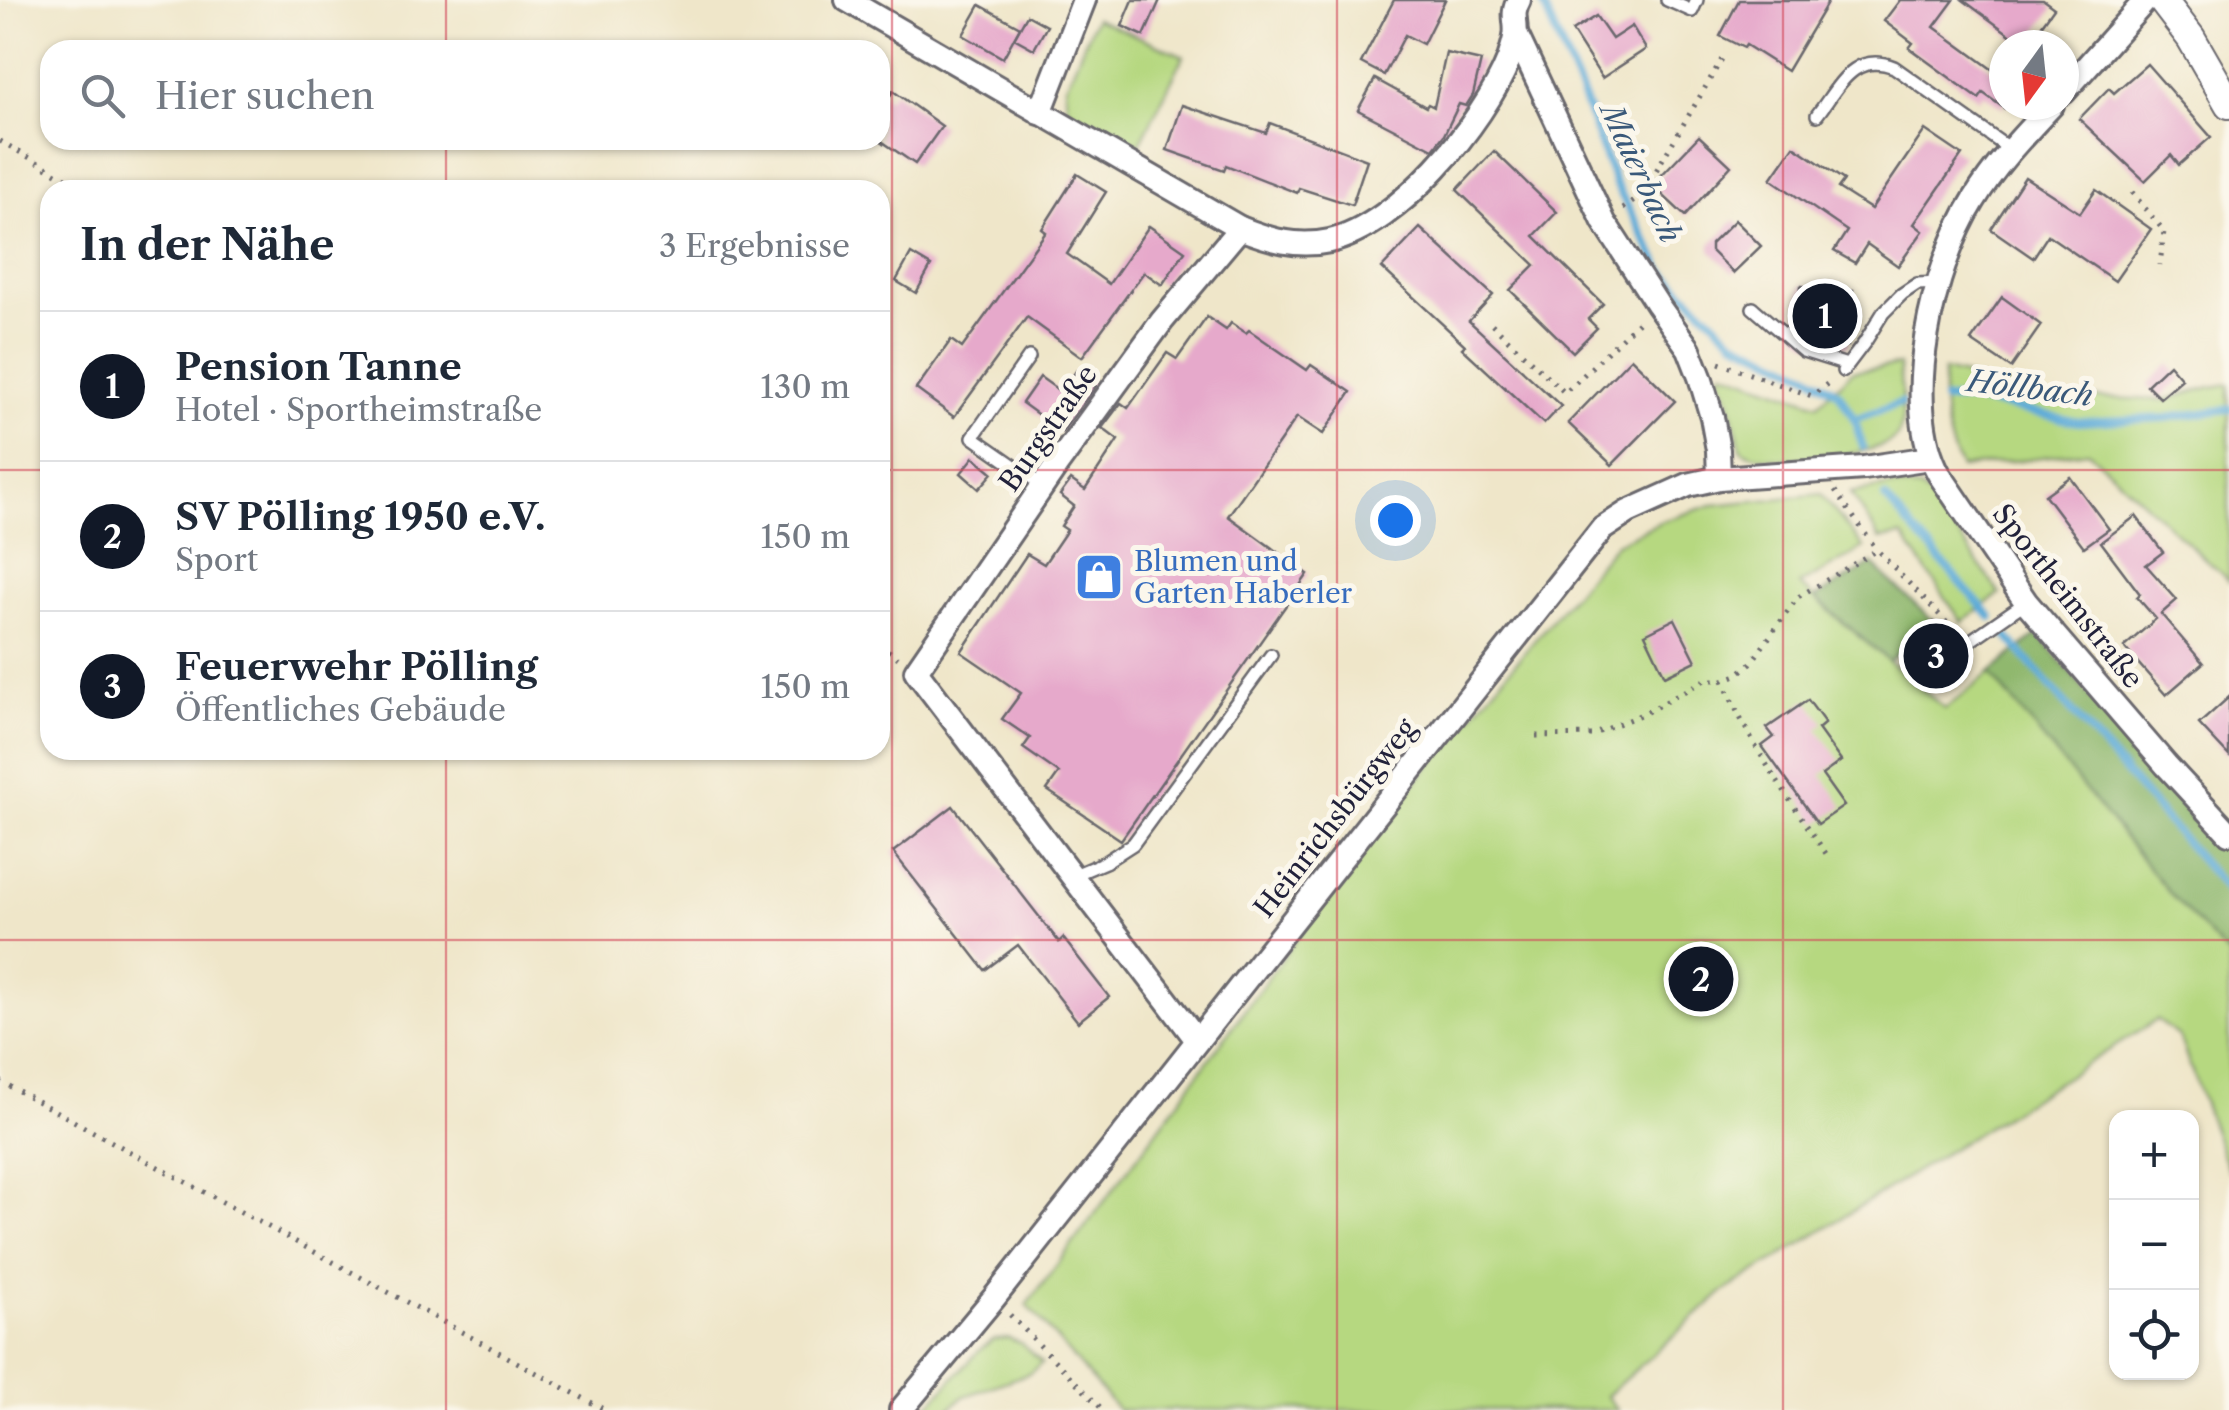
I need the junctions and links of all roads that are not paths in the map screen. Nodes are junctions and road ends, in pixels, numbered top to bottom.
1 (848, 0) edge
2 (1084, 0) edge
3 (1667, 0) edge
4 (1697, 0) edge
5 (2146, 0) edge
6 (2162, 0) edge
7 (1514, 11) edge
8 (2079, 75) edge
9 (2229, 104) edge
10 (1040, 113) junction
11 (1817, 115) dead end
12 (2038, 120) edge
13 (2011, 150) junction
14 (1240, 228) junction
15 (1940, 283) junction
16 (1753, 308) dead end
17 (1030, 357) dead end
18 (1930, 458) junction
19 (1719, 478) junction
20 (1042, 486) junction
21 (2026, 602) junction
22 (1966, 644) road end
23 (1271, 655) dead end
24 (2229, 832) edge
25 (1072, 876) junction
26 (1196, 1040) junction
27 (900, 1410) edge

1 - 10 street
2 - 10 street
3 - 4 lane
5 - 8 street
6 - 9 street
7 - 14 street
7 - 19 street
10 - 14 street
11 - 13 lane
12 - 13 street, Sportheimstraße
13 - 15 street, Sportheimstraße
14 - 20 street, Burgstraße
15 - 16 lane
15 - 18 street, Sportheimstraße
17 - 20 lane
18 - 19 street, Heinrichsbürgweg
18 - 21 street, Sportheimstraße
19 - 26 street, Heinrichsbürgweg
20 - 25 street, Burgstraße
21 - 22 lane
21 - 24 street, Sportheimstraße
23 - 25 lane
25 - 26 street
26 - 27 street, Heinrichsbürgweg

